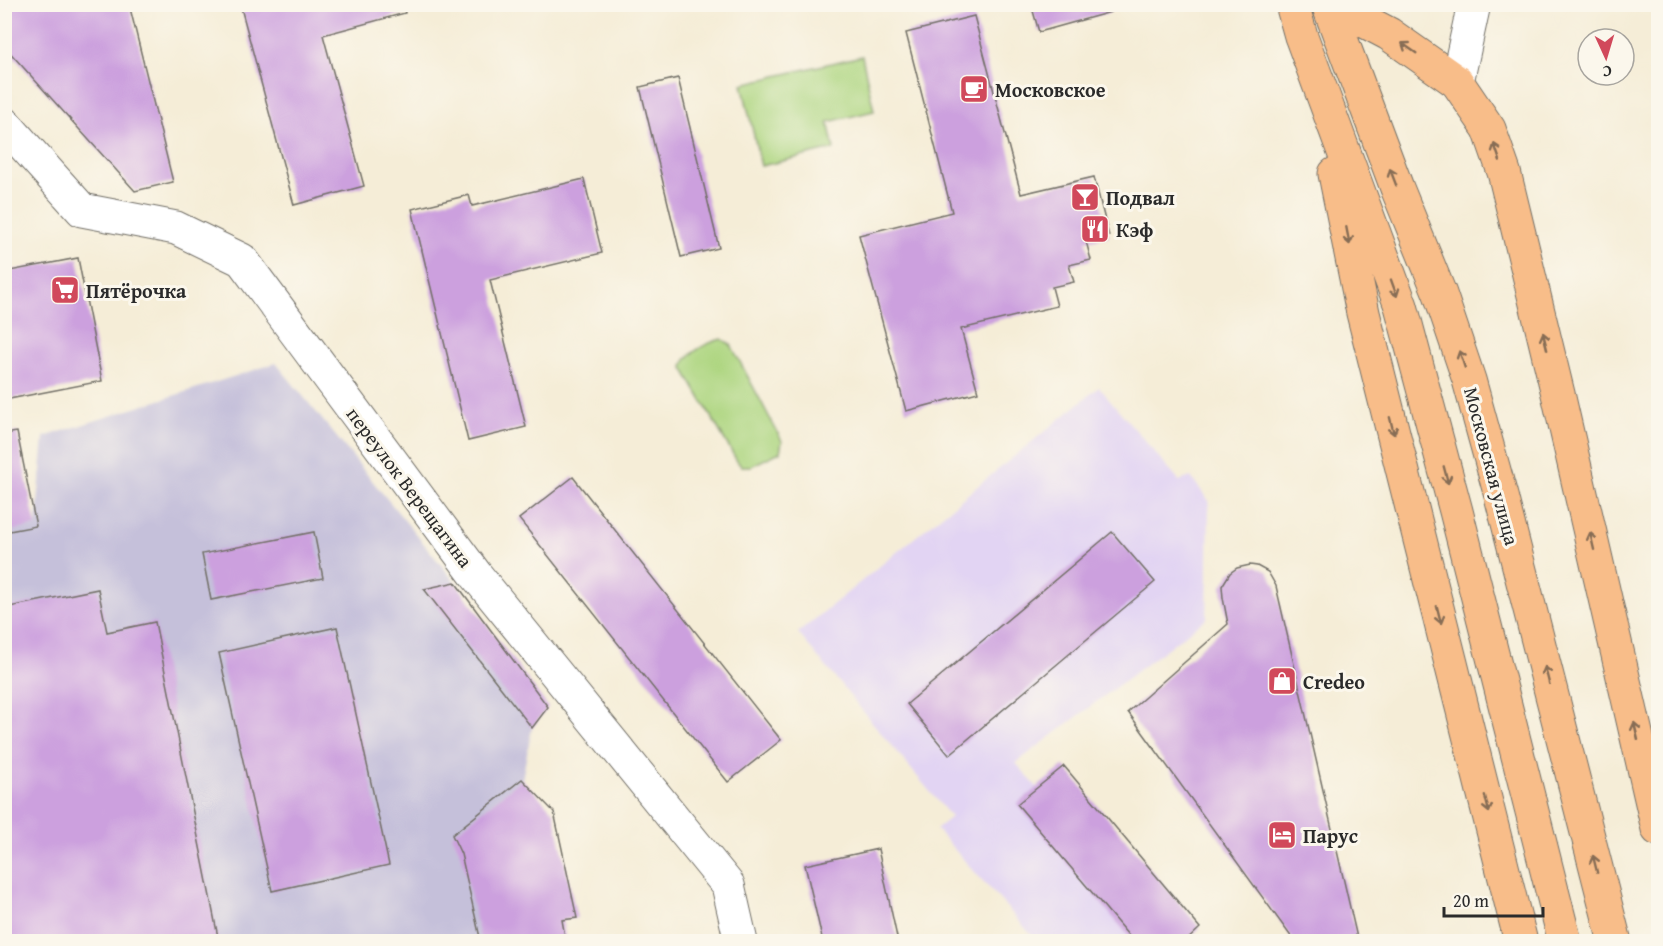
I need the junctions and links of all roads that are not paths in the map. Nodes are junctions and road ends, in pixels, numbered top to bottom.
1 (1292, 4) edge
2 (1330, 4) edge
3 (1473, 4) edge
4 (1301, 36) junction
5 (1457, 82) junction
6 (4, 123) edge
7 (1659, 829) edge
8 (741, 942) edge
9 (1521, 942) edge
10 (1565, 942) edge
11 (1615, 942) edge

1 - 4 main road
5 -> 2 main road
11 -> 2 main road, Московская улица
3 - 5 street
4 -> 9 main road
4 -> 10 main road
7 -> 5 main road
6 - 8 street, переулок Верещагина

